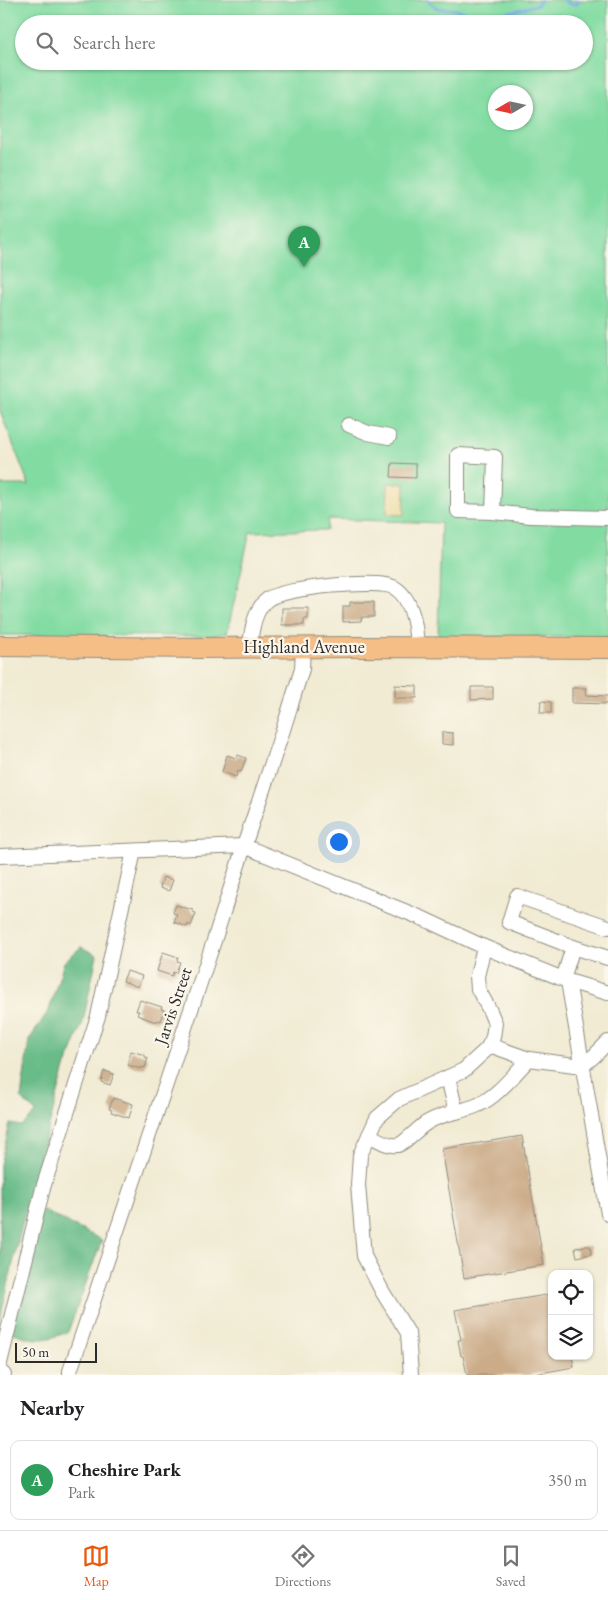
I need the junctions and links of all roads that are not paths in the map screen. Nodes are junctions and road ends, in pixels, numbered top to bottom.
1 (349, 425) dead end
2 (389, 437) dead end
3 (493, 512) junction
4 (608, 518) edge
5 (0, 646) edge
6 (303, 647) junction
7 (417, 647) junction
8 (250, 648) junction
9 (608, 648) edge
10 (244, 846) junction
11 (134, 851) junction
12 (0, 856) edge
13 (608, 926) edge
14 (484, 947) junction
15 (573, 947) junction
16 (608, 958) edge
17 (565, 980) junction
18 (608, 993) edge
19 (608, 1042) edge
20 (489, 1045) junction
21 (529, 1059) junction
22 (582, 1066) junction
23 (448, 1077) junction
24 (456, 1112) junction
25 (369, 1135) junction
26 (608, 1214) edge
27 (0, 1363) edge
28 (0, 1371) edge
29 (4, 1375) edge
30 (70, 1375) edge
31 (411, 1375) edge

1 - 2 street
3 - 3 street
3 - 4 street
5 - 8 highway, Highland Avenue
6 - 7 highway, Highland Avenue
6 - 8 highway, Highland Avenue
6 - 10 street, Jarvis Street
7 - 8 street
7 - 9 highway, Highland Avenue
10 - 11 street
10 - 14 street
10 - 30 street, Jarvis Street
11 - 12 street
11 - 27 street
13 - 15 street
14 - 17 street
14 - 20 street
15 - 16 street
15 - 17 street
17 - 18 street
17 - 22 street
19 - 22 street
20 - 21 street
20 - 23 street
21 - 22 street
21 - 24 street
22 - 26 street
23 - 24 street
23 - 25 street
24 - 25 street
25 - 31 street
28 - 29 street

